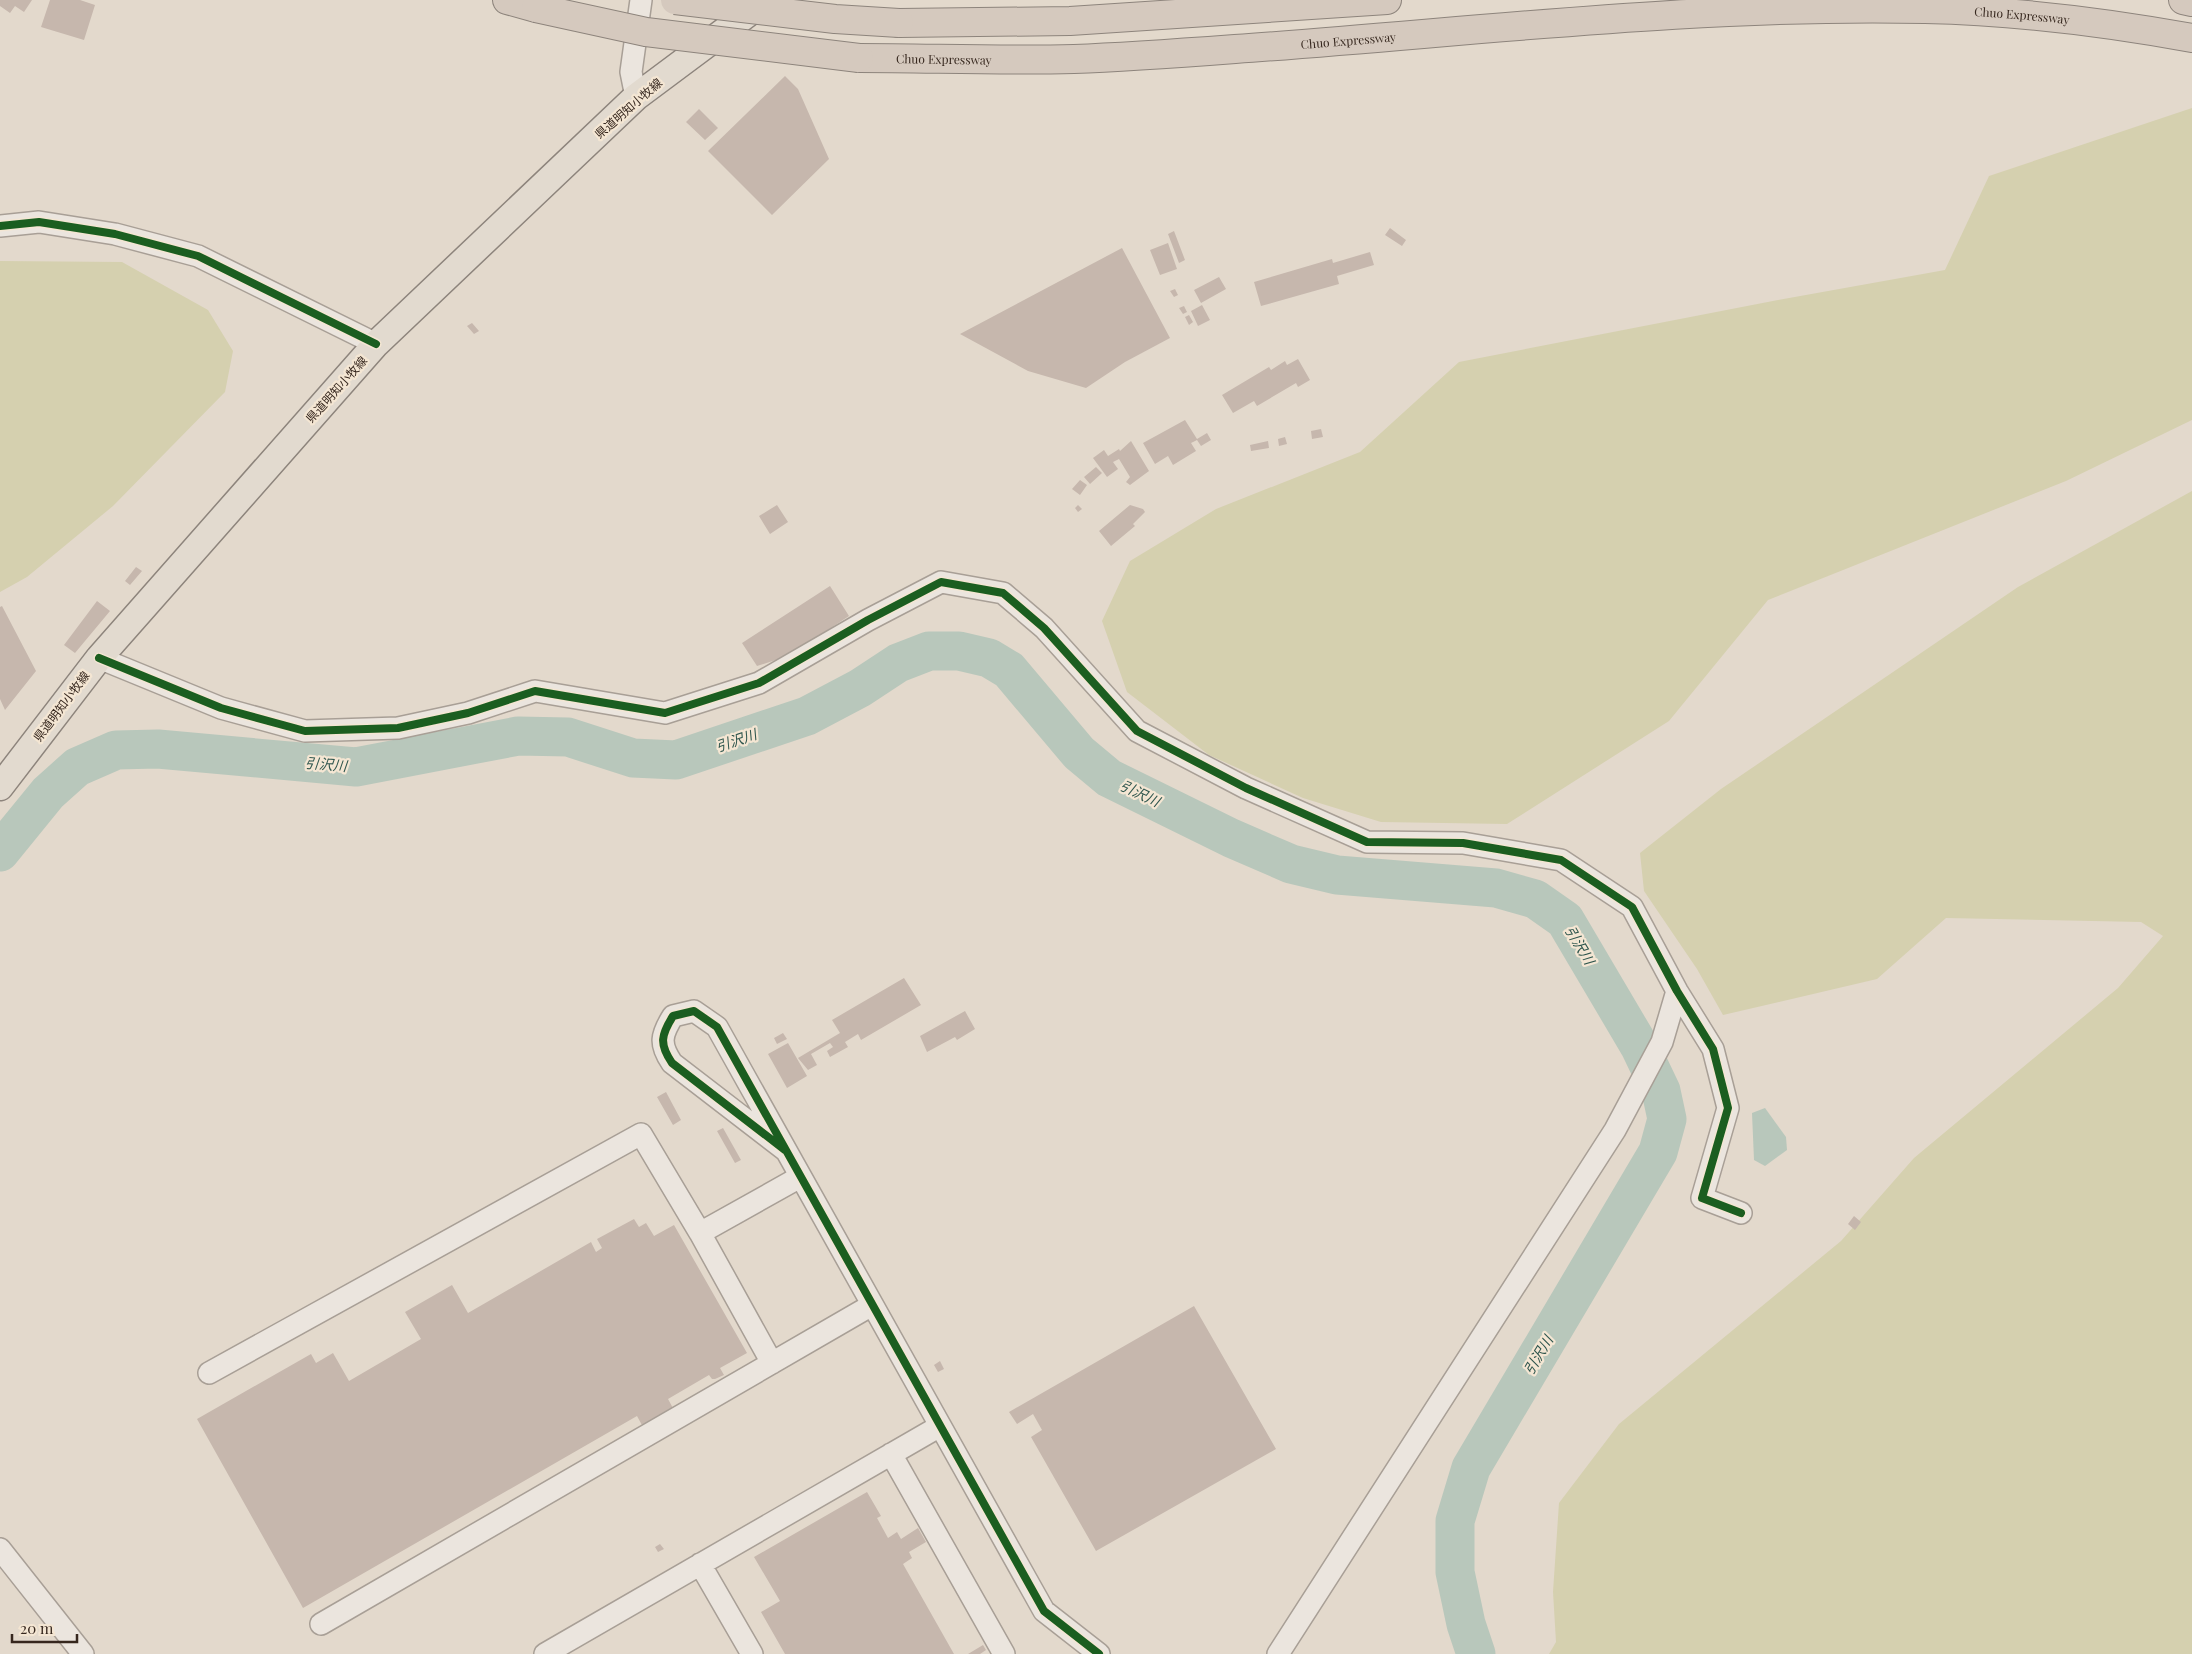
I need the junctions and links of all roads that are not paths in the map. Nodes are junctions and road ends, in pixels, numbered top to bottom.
1 (507, 0) edge
2 (641, 0) edge
3 (675, 0) edge
4 (766, 0) edge
5 (1387, 0) edge
6 (2183, 0) edge
7 (2192, 2) edge
8 (2192, 38) edge
9 (636, 97) junction
10 (0, 226) edge
11 (376, 344) junction
12 (99, 658) junction
13 (0, 787) edge
14 (1677, 991) junction
15 (784, 1150) junction
16 (800, 1177) junction
17 (1741, 1213) dead end
18 (700, 1233) junction
19 (872, 1305) junction
20 (772, 1363) junction
21 (209, 1373) dead end
22 (940, 1426) junction
23 (891, 1454) junction
24 (0, 1548) edge
25 (700, 1564) junction
26 (321, 1624) dead end
27 (83, 1654) edge
28 (545, 1654) edge
29 (752, 1654) edge
30 (1004, 1654) edge
31 (1099, 1654) edge
32 (1278, 1654) edge

1 - 8 highway, Chuo Expressway, bridge
2 - 9 street
3 - 5 highway, bridge
4 - 9 main road, 県道明知小牧線
6 - 7 highway
9 - 11 main road, 県道明知小牧線
10 - 11 street
11 - 12 main road, 県道明知小牧線
12 - 13 main road, 県道明知小牧線
12 - 14 street
14 - 17 street
14 - 32 street
15 - 15 street
15 - 16 street
16 - 18 street
16 - 19 street
18 - 20 street
18 - 21 street
19 - 20 street
19 - 22 street
20 - 26 street
22 - 23 street
22 - 31 street
23 - 25 street
23 - 30 street
24 - 27 street
25 - 28 street
25 - 29 street

